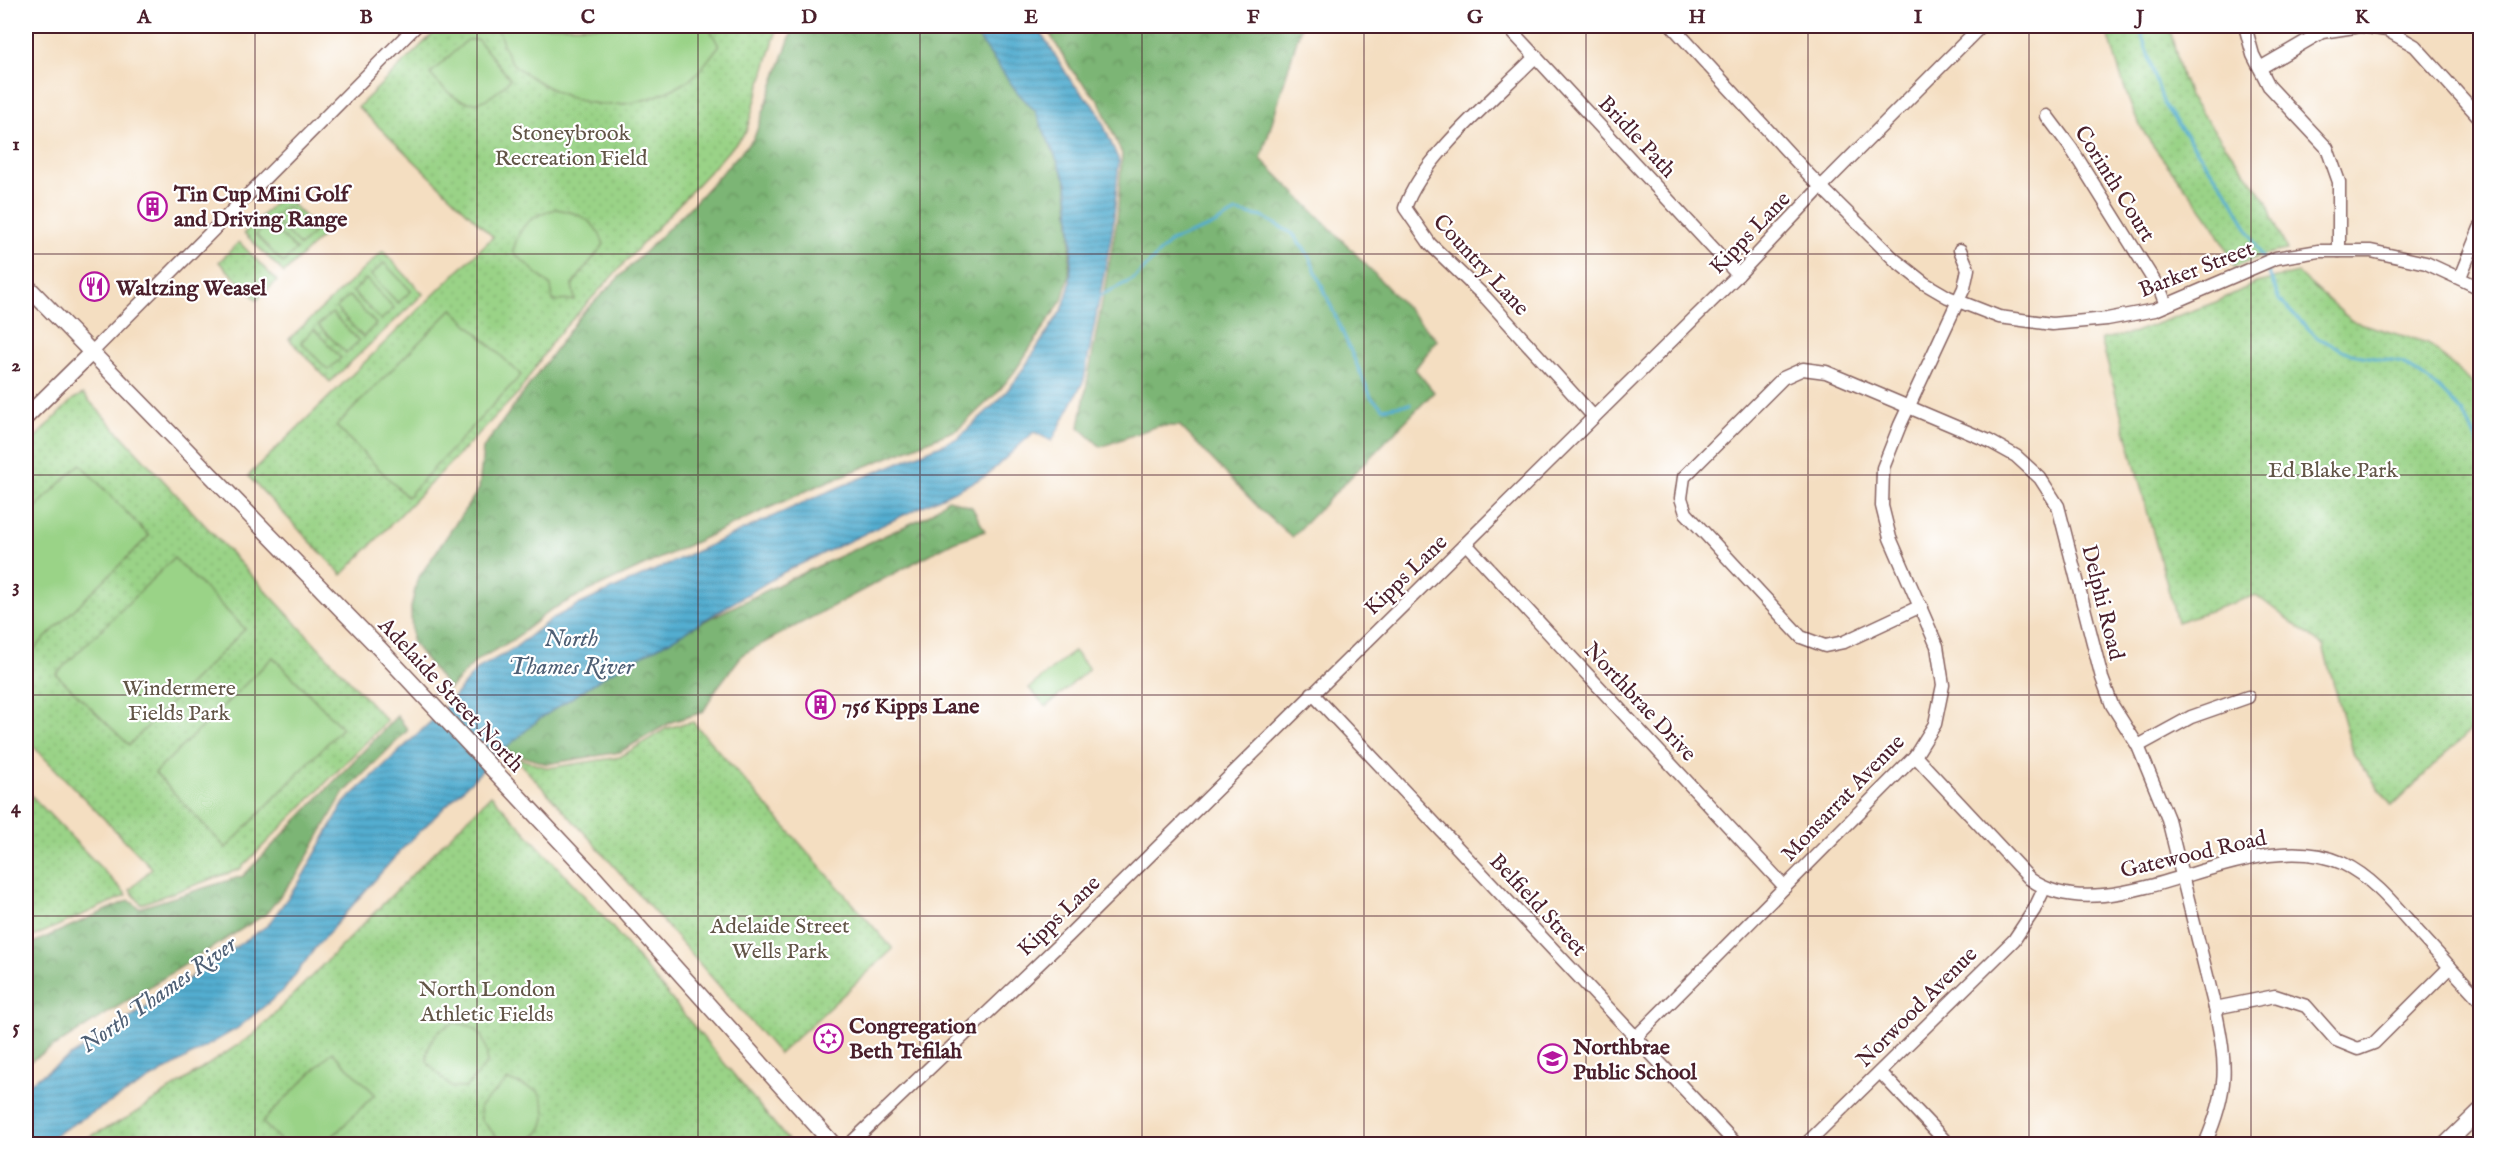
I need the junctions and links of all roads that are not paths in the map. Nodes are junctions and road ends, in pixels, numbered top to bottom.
1 (416, 26) edge
2 (1507, 26) edge
3 (1672, 26) edge
4 (1981, 26) edge
5 (2245, 26) edge
6 (1536, 56) junction
7 (2260, 68) junction
8 (2048, 116) dead end
9 (2481, 118) edge
10 (1821, 187) junction
11 (2481, 228) edge
12 (1960, 250) dead end
13 (2339, 251) junction
14 (1738, 275) junction
15 (2460, 278) junction
16 (26, 285) edge
17 (2481, 288) edge
18 (1959, 302) junction
19 (2166, 305) junction
20 (91, 353) junction
21 (1909, 406) junction
22 (26, 417) edge
23 (1594, 417) junction
24 (1466, 544) junction
25 (1921, 606) junction
26 (1312, 693) junction
27 (2248, 697) dead end
28 (2138, 746) junction
29 (1915, 756) junction
30 (2182, 877) junction
31 (1785, 887) junction
32 (2044, 889) junction
33 (2450, 967) junction
34 (2481, 1000) edge
35 (2215, 1008) junction
36 (1636, 1037) junction
37 (1880, 1072) junction
38 (2481, 1111) edge
39 (833, 1144) edge
40 (850, 1144) edge
41 (1736, 1144) edge
42 (1806, 1144) edge
43 (1948, 1144) edge
44 (2205, 1144) edge
45 (2446, 1144) edge

1 - 20 street
2 - 6 street, Bridle Path
3 - 10 street, Barker Street
4 - 10 street, Kipps Lane
5 - 7 street
6 - 14 street, Bridle Path
6 - 23 street, Country Lane
7 - 9 street
7 - 13 street
8 - 19 street, Corinth Court
10 - 14 street, Kipps Lane
10 - 18 street, Barker Street
11 - 15 street
12 - 18 street, Monsarrat Avenue
13 - 15 street, Barker Street
13 - 19 street, Barker Street
14 - 23 street, Kipps Lane
15 - 17 street, Barker Street
16 - 20 main road, Adelaide Street North
18 - 19 street, Barker Street
18 - 21 street, Monsarrat Avenue
20 - 22 main road
20 - 39 main road, Adelaide Street North
21 - 25 street, Monsarrat Avenue
21 - 25 street, Delphi Road
21 - 28 street, Delphi Road
23 - 24 street, Kipps Lane
24 - 26 street, Kipps Lane
24 - 31 street, Northbrae Drive
25 - 29 street, Monsarrat Avenue
26 - 36 street, Belfield Street
26 - 40 street, Kipps Lane
27 - 28 street
28 - 30 street, Delphi Road
29 - 31 street, Monsarrat Avenue
29 - 32 street
30 - 32 street, Gatewood Road
30 - 33 street, Gatewood Road
30 - 35 street, Delphi Road
31 - 36 street, Monsarrat Avenue
32 - 37 street, Norwood Avenue
33 - 34 street, Gatewood Road
33 - 35 street
35 - 44 street, Delphi Road
36 - 41 street, Belfield Street
37 - 42 street, Norwood Avenue
37 - 43 street
38 - 45 main road

